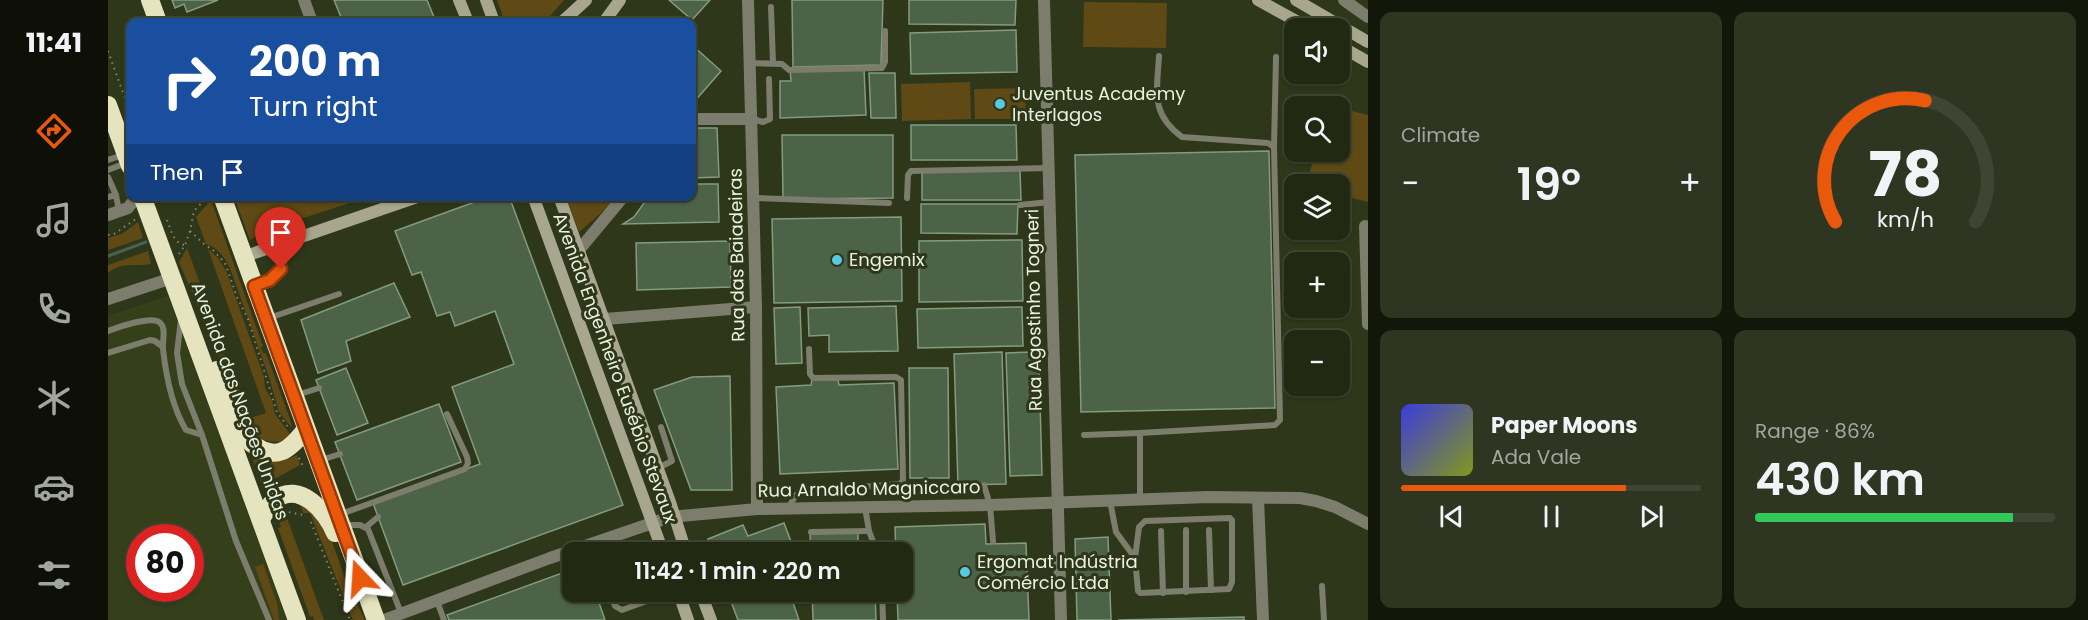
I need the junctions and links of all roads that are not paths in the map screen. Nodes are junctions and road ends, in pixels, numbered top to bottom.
1 (150, 0) edge
2 (304, 0) edge
3 (459, 0) edge
4 (486, 0) edge
5 (586, 0) edge
6 (620, 0) edge
7 (748, 0) edge
8 (1044, 0) edge
9 (1258, 0) edge
10 (1296, 0) edge
11 (1345, 0) edge
12 (771, 7) dead end
13 (1368, 17) edge
14 (157, 18) edge
15 (311, 18) edge
16 (466, 18) edge
17 (493, 18) edge
18 (566, 18) edge
19 (611, 18) edge
20 (1291, 18) edge
21 (885, 32) dead end
22 (1368, 42) edge
23 (1350, 52) edge
24 (1159, 56) dead end
25 (1276, 57) dead end
26 (1368, 62) edge
27 (750, 63) junction
28 (772, 63) junction
29 (769, 79) dead end
30 (110, 115) edge
31 (696, 119) edge
32 (752, 119) junction
33 (1274, 147) junction
34 (126, 156) edge
35 (108, 160) edge
36 (126, 161) edge
37 (126, 162) edge
38 (1049, 167) junction
39 (108, 170) edge
40 (108, 177) edge
41 (116, 195) junction
42 (108, 196) edge
43 (753, 198) junction
44 (907, 198) dead end
45 (133, 201) edge
46 (144, 201) edge
47 (224, 201) edge
48 (406, 201) edge
49 (536, 201) edge
50 (559, 201) edge
51 (620, 201) edge
52 (1050, 202) junction
53 (889, 203) dead end
54 (1020, 205) dead end
55 (114, 213) edge
56 (1365, 226) dead end
57 (291, 241) junction
58 (579, 250) junction
59 (243, 257) junction
60 (1367, 263) edge
61 (172, 278) junction
62 (254, 286) junction
63 (339, 294) dead end
64 (108, 299) edge
65 (756, 307) junction
66 (184, 311) junction
67 (266, 319) junction
68 (605, 319) junction
69 (1368, 324) edge
70 (108, 331) edge
71 (163, 347) junction
72 (809, 349) dead end
73 (108, 353) edge
74 (319, 388) dead end
75 (294, 396) junction
76 (447, 414) dead end
77 (661, 427) dead end
78 (1140, 434) junction
79 (202, 435) junction
80 (1084, 435) dead end
81 (300, 436) junction
82 (340, 454) dead end
83 (310, 464) junction
84 (658, 468) junction
85 (984, 485) dead end
86 (1258, 498) junction
87 (1140, 500) junction
88 (1110, 501) junction
89 (1056, 503) junction
90 (990, 505) junction
91 (865, 507) junction
92 (788, 508) junction
93 (757, 509) junction
94 (675, 515) junction
95 (378, 517) dead end
96 (261, 519) junction
97 (339, 520) junction
98 (652, 522) junction
99 (1368, 524) edge
100 (366, 527) junction
101 (1186, 530) dead end
102 (1209, 530) dead end
103 (869, 531) junction
104 (1161, 531) dead end
105 (811, 532) dead end
106 (993, 541) dead end
107 (607, 542) edge
108 (659, 542) edge
109 (683, 542) edge
110 (873, 542) edge
111 (562, 558) edge
112 (1135, 558) junction
113 (1322, 586) dead end
114 (390, 587) junction
115 (1211, 590) junction
116 (1186, 592) junction
117 (1163, 593) junction
118 (437, 600) junction
119 (613, 602) edge
120 (644, 602) edge
121 (682, 602) edge
122 (704, 602) edge
123 (882, 602) edge
124 (290, 607) edge
125 (371, 607) edge
126 (401, 614) junction
127 (268, 620) edge
128 (384, 620) edge
129 (444, 620) edge
130 (688, 620) edge
131 (711, 620) edge
132 (883, 620) edge
133 (1060, 620) edge
134 (1263, 620) edge
135 (1324, 620) edge

1 - 14 highway
2 - 15 street
3 - 16 main road
4 - 17 main road
5 - 18 main road
6 - 19 main road
7 - 27 street, Rua das Baiadeiras
8 - 38 street, Rua Agostinho Togneri
9 - 20 main road
10 - 22 main road
11 - 13 street
12 - 28 lane
21 - 28 lane
23 - 26 main road
24 - 33 lane
25 - 33 lane
27 - 28 lane
27 - 32 street, Rua das Baiadeiras
29 - 32 lane
30 - 34 highway
31 - 32 street
32 - 43 street, Rua das Baiadeiras
33 - 78 lane
35 - 36 lane
37 - 39 lane
38 - 44 lane
38 - 52 street, Rua Agostinho Togneri
40 - 41 lane
41 - 42 lane
41 - 55 lane
43 - 53 lane
43 - 65 street, Rua das Baiadeiras
45 - 55 street
46 - 61 highway, Avenida das Nações Unidas
47 - 59 highway
48 - 57 main road
49 - 98 main road, Avenida Engenheiro Eusébio Stevaux
50 - 58 main road, Avenida Engenheiro Eusébio Stevaux
51 - 58 street
52 - 54 lane
52 - 89 street, Rua Agostinho Togneri
56 - 60 street
57 - 59 main road
57 - 62 lane
58 - 68 main road, Avenida Engenheiro Eusébio Stevaux
59 - 62 highway
60 - 69 street
61 - 64 street
61 - 66 highway, Avenida das Nações Unidas
62 - 67 highway
63 - 67 lane
65 - 68 street
65 - 93 street, Rua das Baiadeiras
66 - 79 lane
66 - 81 highway
66 - 96 highway, Avenida das Nações Unidas
67 - 75 highway
68 - 84 main road, Avenida Engenheiro Eusébio Stevaux
70 - 71 lane
71 - 73 lane
71 - 79 lane
72 - 92 lane
74 - 75 lane
75 - 81 highway
76 - 97 lane
77 - 84 lane
78 - 80 lane
78 - 87 lane
79 - 127 lane
81 - 83 highway
82 - 83 lane
83 - 97 highway
84 - 94 main road, Avenida Engenheiro Eusébio Stevaux
85 - 90 lane
86 - 87 street, Rua Arnaldo Magniccaro
86 - 99 street, Rua Arnaldo Magniccaro
86 - 134 street
87 - 88 street, Rua Arnaldo Magniccaro
88 - 89 street, Rua Arnaldo Magniccaro
88 - 112 lane
89 - 90 street, Rua Arnaldo Magniccaro
89 - 133 street, Rua Agostinho Togneri
90 - 91 street, Rua Arnaldo Magniccaro
90 - 106 lane
91 - 92 street, Rua Arnaldo Magniccaro
91 - 103 lane
92 - 93 street, Rua Arnaldo Magniccaro
93 - 94 street, Rua Arnaldo Magniccaro
94 - 98 street, Rua Arnaldo Magniccaro
94 - 109 main road, Avenida Engenheiro Eusébio Stevaux
95 - 100 lane
96 - 124 highway, Avenida das Nações Unidas
96 - 125 highway
97 - 100 lane
97 - 125 highway
98 - 107 street, Rua Arnaldo Magniccaro
98 - 108 main road, Avenida Engenheiro Eusébio Stevaux
100 - 114 lane
101 - 116 lane
102 - 115 lane
103 - 105 lane
103 - 110 lane
104 - 117 lane
111 - 118 street, Rua Arnaldo Magniccaro
112 - 115 lane
112 - 117 lane
113 - 135 lane
114 - 125 lane
114 - 126 lane
115 - 116 lane
116 - 117 lane
118 - 126 street, Rua Arnaldo Magniccaro
118 - 129 lane
119 - 120 lane
121 - 130 main road
122 - 131 main road
123 - 132 lane
126 - 128 street, Rua Arnaldo Magniccaro

